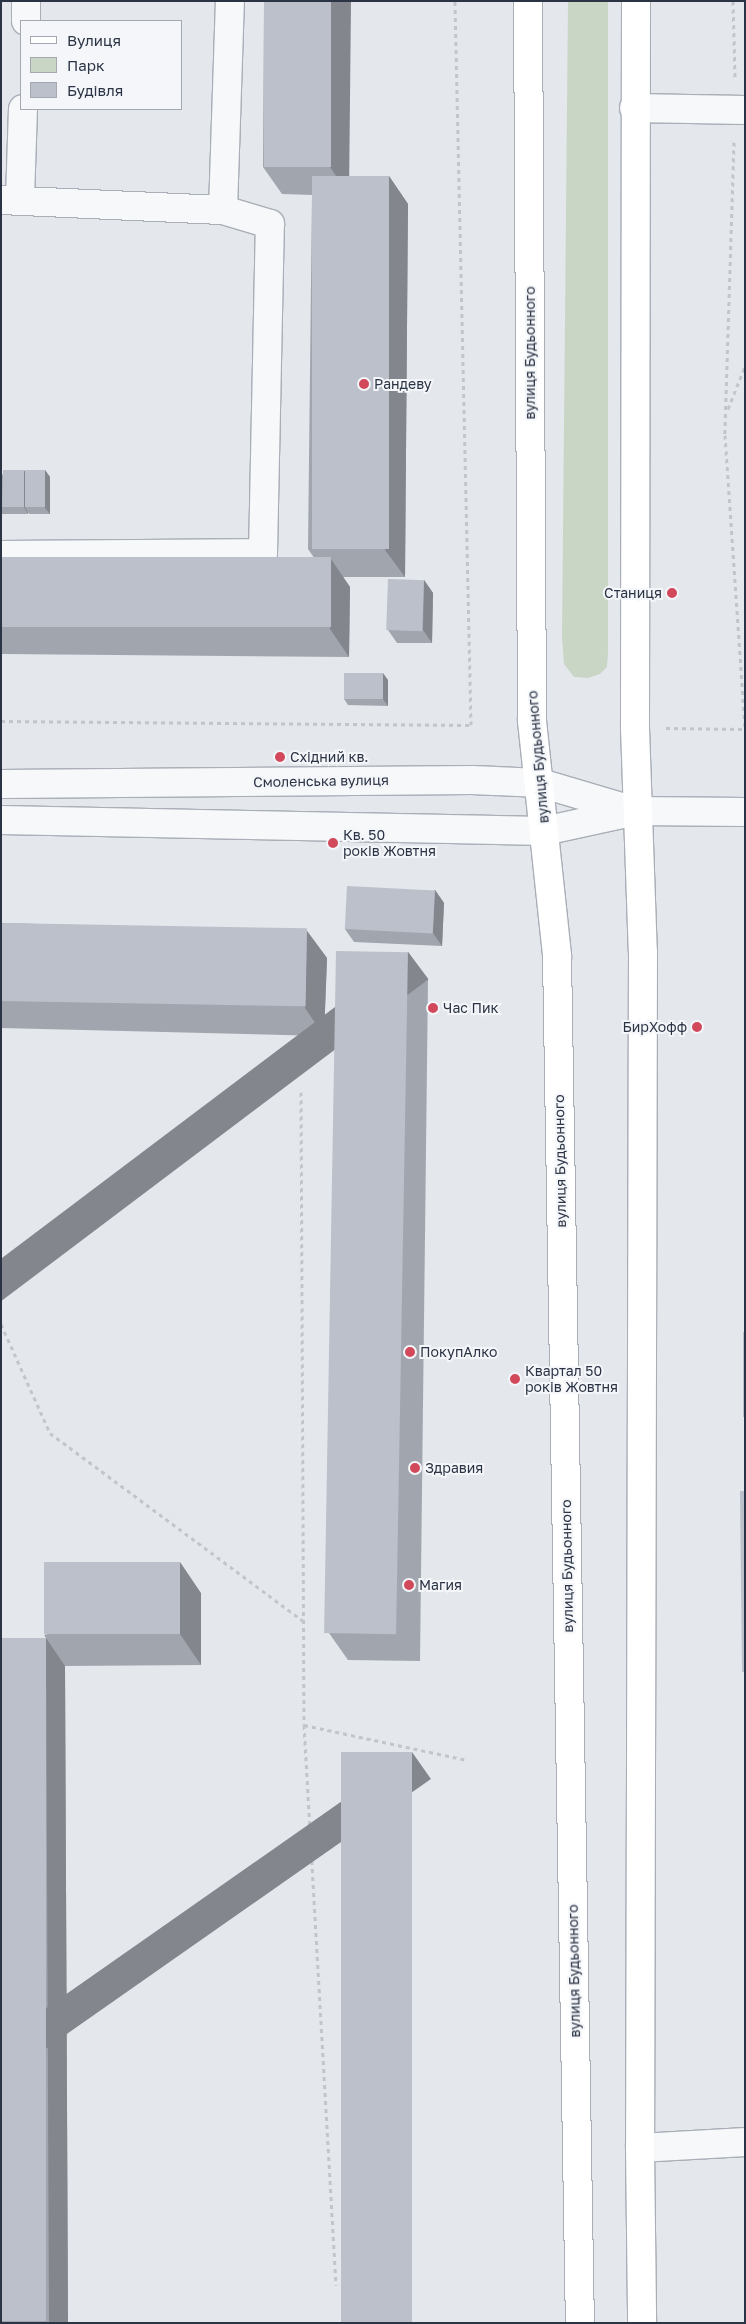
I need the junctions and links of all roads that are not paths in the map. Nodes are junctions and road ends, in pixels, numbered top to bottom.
1 (26, 1) edge
2 (230, 1) edge
3 (528, 1) edge
4 (636, 1) edge
5 (26, 20) edge
6 (634, 108) junction
7 (23, 110) edge
8 (740, 110) edge
9 (11, 200) edge
10 (223, 210) junction
11 (1, 555) edge
12 (540, 783) junction
13 (1, 784) edge
14 (636, 811) junction
15 (745, 812) edge
16 (1, 820) edge
17 (544, 831) junction
18 (745, 2142) edge
19 (640, 2148) junction
20 (580, 2323) edge
21 (642, 2323) edge

1 - 5 street
2 - 10 street
3 - 12 main road, вулиця Будьонного
4 - 6 main road
6 - 8 street
6 - 14 main road
7 - 9 street
9 - 10 street
10 - 11 street
12 - 13 street, Смоленська вулиця
12 - 14 street, Смоленська вулиця
12 - 17 main road, вулиця Будьонного
14 - 15 street, Смоленська вулиця
14 - 17 street, Смоленська вулиця
14 - 19 main road
16 - 17 street, Смоленська вулиця
17 - 20 main road, вулиця Будьонного
18 - 19 street
19 - 21 main road

